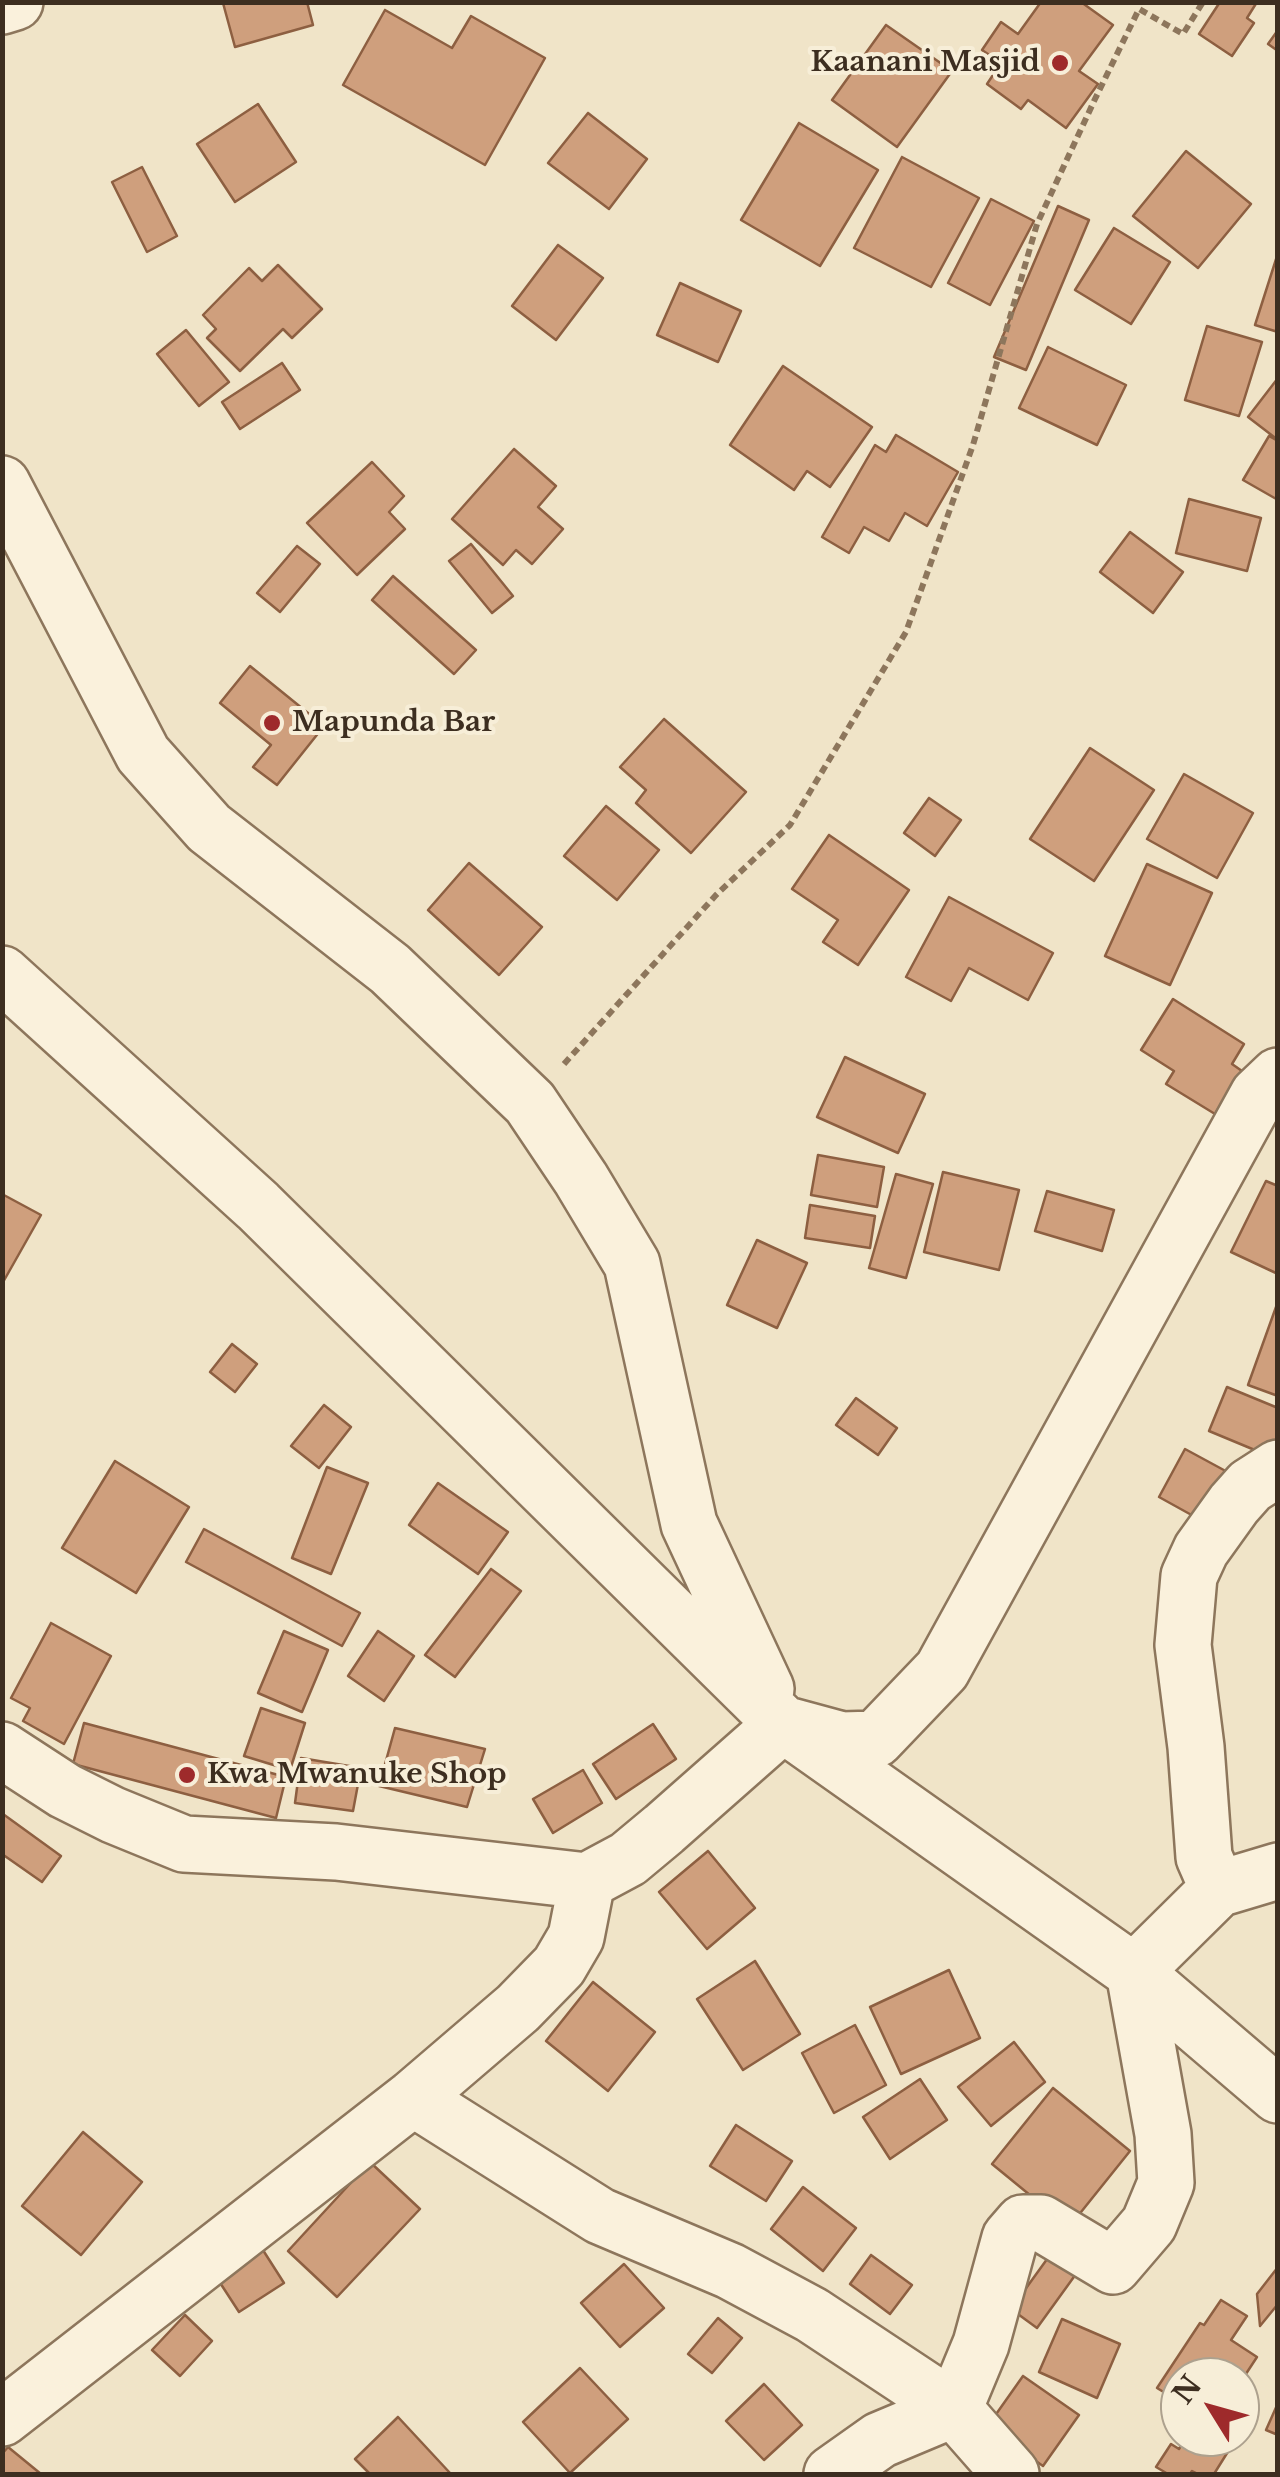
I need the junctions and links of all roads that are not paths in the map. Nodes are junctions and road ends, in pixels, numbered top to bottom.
1 (15, 2) edge
2 (2, 6) edge
3 (2, 484) edge
4 (2, 974) edge
5 (1278, 1076) edge
6 (1278, 1468) edge
7 (782, 1724) junction
8 (2, 1750) edge
9 (1278, 1871) edge
10 (588, 1880) junction
11 (1218, 1889) junction
12 (1134, 1972) junction
13 (1278, 2095) edge
14 (413, 2098) junction
15 (954, 2409) junction
16 (2, 2418) edge
17 (832, 2474) edge
18 (1011, 2474) edge

1 - 2 street
3 - 7 street
4 - 7 street
5 - 7 street
6 - 11 street
7 - 10 street
7 - 12 street
8 - 10 street
9 - 11 street
10 - 14 street
11 - 12 street
12 - 13 street
12 - 15 street
14 - 15 street
14 - 16 street
15 - 17 street
15 - 18 street

